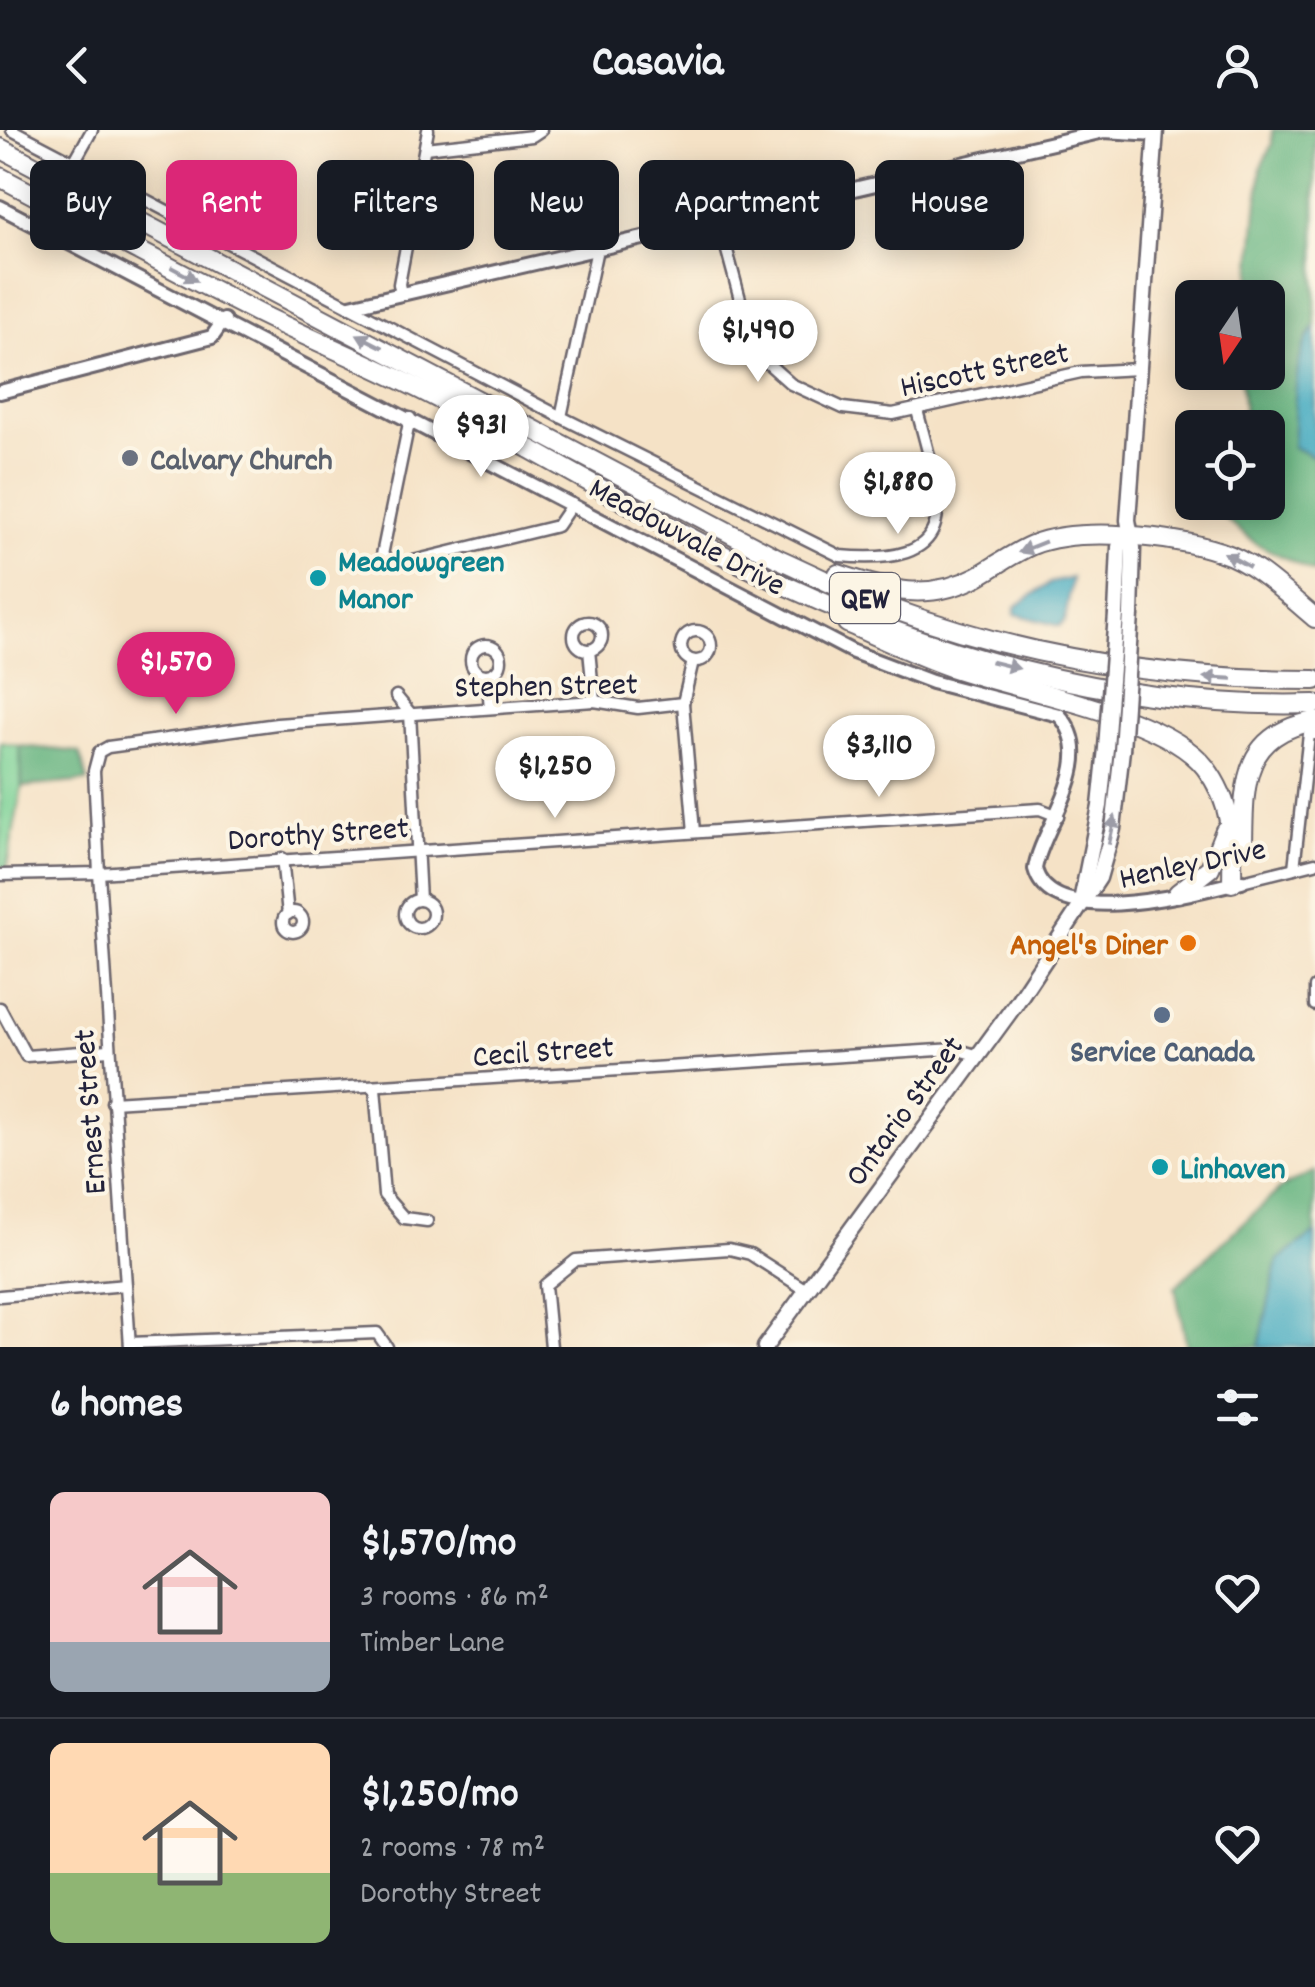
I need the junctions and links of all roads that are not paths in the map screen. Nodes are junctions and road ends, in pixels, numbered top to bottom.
1 (12, 130) edge
2 (92, 130) edge
3 (428, 130) edge
4 (541, 130) edge
5 (1156, 132) edge
6 (0, 148) edge
7 (425, 148) junction
8 (70, 160) edge
9 (75, 160) edge
10 (0, 177) edge
11 (0, 188) edge
12 (855, 190) edge
13 (30, 193) edge
14 (30, 195) edge
15 (146, 200) edge
16 (0, 207) edge
17 (139, 250) edge
18 (593, 250) edge
19 (597, 250) edge
20 (726, 250) edge
21 (402, 294) junction
22 (350, 306) junction
23 (224, 320) junction
24 (241, 329) junction
25 (212, 338) junction
26 (1138, 369) junction
27 (457, 386) junction
28 (0, 392) edge
29 (917, 410) junction
30 (561, 416) junction
31 (410, 418) junction
32 (572, 504) junction
33 (1127, 535) junction
34 (751, 569) junction
35 (1124, 615) junction
36 (1315, 618) edge
37 (589, 650) dead end
38 (693, 660) dead end
39 (488, 675) dead end
40 (1315, 680) edge
41 (396, 696) dead end
42 (594, 701) junction
43 (683, 703) junction
44 (1315, 704) edge
45 (490, 708) junction
46 (410, 713) junction
47 (1315, 721) edge
48 (1315, 734) edge
49 (1222, 794) junction
50 (1058, 816) junction
51 (694, 832) junction
52 (419, 850) junction
53 (282, 858) junction
54 (1315, 863) edge
55 (1294, 868) junction
56 (98, 873) junction
57 (0, 876) edge
58 (1237, 882) junction
59 (1178, 894) junction
60 (420, 900) dead end
61 (1080, 902) junction
62 (288, 914) dead end
63 (1315, 987) edge
64 (1315, 1005) edge
65 (0, 1008) edge
66 (108, 1050) junction
67 (976, 1055) junction
68 (374, 1088) junction
69 (112, 1102) junction
70 (427, 1221) dead end
71 (126, 1284) junction
72 (806, 1290) junction
73 (0, 1296) edge
74 (277, 1341) edge
75 (130, 1345) edge
76 (387, 1347) edge
77 (551, 1347) edge
78 (765, 1347) edge

1 - 8 street
2 - 9 street
3 - 7 street
4 - 7 street
5 - 12 street
5 - 26 main road, Ontario Street
27 -> 6 highway, QEW
7 - 21 street
10 - 13 highway, QEW
11 - 14 highway
15 - 22 street
16 - 23 street, Meadowvale Drive
17 -> 34 highway, QEW
18 - 21 street
19 - 30 street
20 - 29 street, Hiscott Street
21 - 22 street
22 - 30 street
23 - 24 street, Meadowvale Drive
23 - 25 street
24 - 25 street
24 - 31 street, Meadowvale Drive
25 - 28 street
26 - 29 street, Hiscott Street
26 - 33 main road, Ontario Street
33 -> 27 highway
40 -> 27 highway, QEW
29 - 30 street
31 - 32 street, Meadowvale Drive
31 - 32 street
32 - 50 street, Meadowvale Drive
33 - 35 main road, Ontario Street
36 -> 33 highway
34 -> 44 highway, QEW
34 - 49 highway
35 - 61 main road, Ontario Street, bridge
61 -> 35 main road, Ontario Street, bridge
37 - 42 street
38 - 43 street
39 - 45 street
41 - 46 street
42 - 43 street, Stephen Street
42 - 45 street, Stephen Street
43 - 51 street
45 - 46 street, Stephen Street
46 - 52 street
46 - 56 street, Stephen Street
47 - 58 highway
48 - 55 street
49 - 58 highway
49 - 59 highway
50 - 51 street, Dorothy Street
50 - 61 street, Meadowvale Drive
51 - 52 street, Dorothy Street
52 - 53 street, Dorothy Street
52 - 60 street
53 - 56 street, Dorothy Street
53 - 62 street
54 - 55 street, Henley Drive
55 - 58 street, Henley Drive
56 - 57 street, Dorothy Street
56 - 66 street, Ernest Street
58 - 59 street, Henley Drive
59 - 61 street, Henley Drive
61 - 67 main road, Ontario Street
63 - 64 street
65 - 66 street
66 - 69 street, Ernest Street
67 - 68 street, Cecil Street
67 - 72 main road, Ontario Street
68 - 69 street, Cecil Street
68 - 70 street
69 - 71 street, Ernest Street
71 - 73 street
71 - 75 street, Ernest Street
72 - 77 street
72 - 78 main road, Ontario Street
74 - 75 street
74 - 76 street

